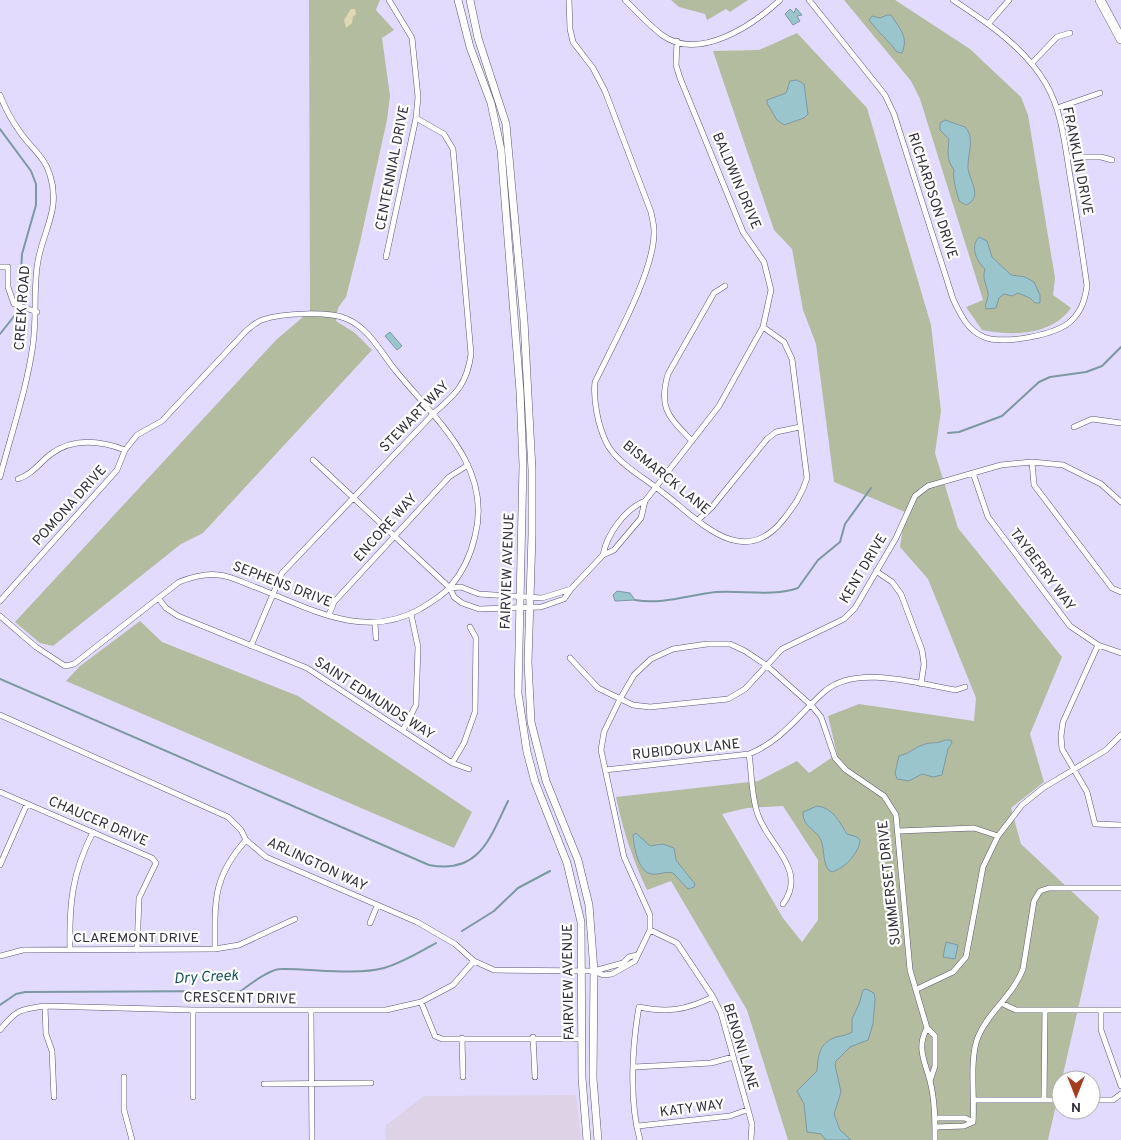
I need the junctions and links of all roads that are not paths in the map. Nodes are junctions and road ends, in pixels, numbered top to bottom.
1 (389, 0) edge
2 (458, 0) edge
3 (470, 0) edge
4 (569, 0) edge
5 (626, 0) edge
6 (780, 0) edge
7 (809, 0) edge
8 (954, 0) edge
9 (1009, 0) edge
10 (1100, 0) edge
11 (988, 23) junction
12 (1070, 33) dead end
13 (1121, 39) edge
14 (677, 41) junction
15 (1032, 63) junction
16 (1100, 93) dead end
17 (0, 95) edge
18 (1058, 108) junction
19 (416, 118) junction
20 (1067, 157) junction
21 (1112, 160) dead end
22 (386, 257) dead end
23 (0, 267) edge
24 (725, 286) dead end
25 (37, 312) junction
26 (763, 327) junction
27 (1059, 329) joint
28 (434, 413) junction
29 (1121, 422) edge
30 (800, 427) junction
31 (1074, 427) dead end
32 (692, 441) junction
33 (125, 450) junction
34 (313, 460) dead end
35 (1032, 462) junction
36 (468, 465) junction
37 (973, 473) junction
38 (0, 478) edge
39 (18, 479) dead end
40 (656, 487) junction
41 (353, 498) junction
42 (645, 501) junction
43 (1121, 502) edge
44 (698, 520) junction
45 (394, 535) junction
46 (604, 555) junction
47 (876, 572) junction
48 (450, 588) junction
49 (571, 589) junction
50 (1121, 592) edge
51 (272, 594) junction
52 (520, 597) junction
53 (530, 597) junction
54 (159, 599) junction
55 (0, 601) edge
56 (519, 606) junction
57 (530, 607) junction
58 (412, 614) junction
59 (329, 615) junction
60 (0, 616) edge
61 (375, 624) junction
62 (470, 627) dead end
63 (376, 638) dead end
64 (1098, 645) junction
65 (251, 646) junction
66 (1121, 653) edge
67 (570, 658) dead end
68 (766, 665) junction
69 (921, 684) junction
70 (965, 687) dead end
71 (620, 700) junction
72 (812, 706) junction
73 (0, 716) edge
74 (403, 730) junction
75 (1121, 735) edge
76 (748, 754) junction
77 (452, 763) junction
78 (469, 769) dead end
79 (1073, 769) junction
80 (605, 770) junction
81 (0, 792) edge
82 (27, 804) junction
83 (1121, 825) edge
84 (899, 831) junction
85 (93, 832) junction
86 (998, 836) junction
87 (246, 840) junction
88 (0, 865) edge
89 (1121, 888) edge
90 (783, 904) dead end
91 (377, 906) junction
92 (295, 919) dead end
93 (370, 923) dead end
94 (650, 930) junction
95 (70, 949) junction
96 (216, 949) junction
97 (137, 950) junction
98 (0, 956) edge
99 (474, 961) junction
100 (582, 971) junction
101 (594, 971) junction
102 (917, 989) junction
103 (712, 997) junction
104 (421, 1002) junction
105 (1003, 1004) junction
106 (45, 1006) junction
107 (193, 1010) junction
108 (1101, 1010) junction
109 (1121, 1010) edge
110 (1044, 1011) junction
111 (311, 1012) junction
112 (927, 1028) junction
113 (0, 1030) edge
114 (533, 1037) junction
115 (462, 1038) junction
116 (582, 1038) junction
117 (733, 1057) junction
118 (634, 1067) junction
119 (124, 1077) dead end
120 (463, 1077) dead end
121 (535, 1077) dead end
122 (930, 1081) junction
123 (371, 1083) dead end
124 (264, 1084) dead end
125 (312, 1084) junction
126 (1121, 1086) edge
127 (1121, 1094) edge
128 (54, 1097) dead end
129 (193, 1097) dead end
130 (975, 1100) junction
131 (1044, 1100) junction
132 (1051, 1100) edge
133 (1101, 1100) edge
134 (747, 1110) junction
135 (935, 1118) junction
136 (958, 1118) junction
137 (974, 1122) junction
138 (638, 1126) junction
139 (958, 1126) junction
140 (935, 1127) junction
141 (751, 1139) dead end
142 (132, 1140) edge
143 (312, 1140) edge
144 (587, 1140) edge
145 (598, 1140) edge
146 (640, 1140) edge
147 (935, 1140) edge

1 - 19 street, CENTENNIAL DRIVE
2 - 52 street, FAIRVIEW AVENUE
3 - 53 street, FAIRVIEW AVENUE
4 - 40 street, BISMARCK LANE
5 - 14 street
6 - 14 street
7 - 27 street, RICHARDSON DRIVE
8 - 11 street, FRANKLIN DRIVE
9 - 11 street
10 - 13 highway
11 - 15 street, FRANKLIN DRIVE
12 - 15 street
14 - 26 street, BALDWIN DRIVE
15 - 18 street, FRANKLIN DRIVE
16 - 18 street
17 - 25 street, CREEK ROAD
18 - 20 street, FRANKLIN DRIVE
19 - 22 street, CENTENNIAL DRIVE
19 - 28 street, STEWART WAY
20 - 21 street
20 - 27 street, FRANKLIN DRIVE
23 - 25 street
24 - 32 street
25 - 38 street, CREEK ROAD
26 - 30 street, BISMARCK LANE
26 - 32 street, BALDWIN DRIVE
28 - 33 street, POMONA DRIVE
28 - 36 street
28 - 41 street, STEWART WAY
29 - 31 street
30 - 44 street
30 - 44 street, BISMARCK LANE
32 - 40 street, BALDWIN DRIVE
33 - 39 street
33 - 55 street, POMONA DRIVE
34 - 41 street, BALDWIN DRIVE
35 - 37 street, KENT DRIVE
35 - 43 street, KENT DRIVE
35 - 50 street
36 - 45 street, ENCORE WAY
36 - 48 street
37 - 47 street, KENT DRIVE
37 - 64 street, TAYBERRY WAY
40 - 42 street, BALDWIN DRIVE
40 - 44 street, BISMARCK LANE
41 - 45 street, BALDWIN DRIVE
41 - 51 street, STEWART WAY
42 - 46 street, BALDWIN DRIVE
42 - 46 street, BALDWIN DRIVE
45 - 48 street, BALDWIN DRIVE
45 - 59 street, ENCORE WAY
46 - 49 street, BALDWIN DRIVE
47 - 68 street, KENT DRIVE
47 - 69 street
48 - 52 street, BALDWIN DRIVE
48 - 56 street, BALDWIN DRIVE
48 - 58 street, SEPHENS DRIVE
49 - 53 street, BALDWIN DRIVE
49 - 57 street, BALDWIN DRIVE
51 - 54 street, SEPHENS DRIVE
51 - 59 street, SEPHENS DRIVE
51 - 65 street, STEWART WAY
52 - 53 street, BALDWIN DRIVE
52 - 56 street, FAIRVIEW AVENUE
53 - 57 street, FAIRVIEW AVENUE
54 - 60 street, SEPHENS DRIVE
54 - 65 street, SAINT EDMUNDS WAY
56 - 57 street, BALDWIN DRIVE
56 - 100 street, FAIRVIEW AVENUE
57 - 101 street, FAIRVIEW AVENUE
58 - 61 street, SEPHENS DRIVE
58 - 74 street
59 - 61 street, SEPHENS DRIVE
61 - 63 street
62 - 77 street
64 - 66 street, TAYBERRY WAY
64 - 79 street
65 - 74 street, SAINT EDMUNDS WAY
67 - 71 street, KENT DRIVE
68 - 71 street, KENT DRIVE
68 - 71 street, SUMMERSET DRIVE
68 - 72 street, SUMMERSET DRIVE
69 - 70 street, RUBIDOUX LANE
69 - 72 street, RUBIDOUX LANE
71 - 80 street, SUMMERSET DRIVE
72 - 76 street, RUBIDOUX LANE
72 - 84 street, SUMMERSET DRIVE
73 - 87 street, ARLINGTON WAY
74 - 77 street, SAINT EDMUNDS WAY
75 - 79 street
76 - 80 street, RUBIDOUX LANE
76 - 90 street
77 - 78 street, SAINT EDMUNDS WAY
79 - 83 street
79 - 86 street
80 - 94 street, SUMMERSET DRIVE
81 - 82 street, CHAUCER DRIVE
82 - 85 street, CHAUCER DRIVE
82 - 88 street
84 - 86 street
84 - 102 street, SUMMERSET DRIVE
85 - 95 street
85 - 97 street, CHAUCER DRIVE
86 - 102 street
87 - 91 street, ARLINGTON WAY
87 - 96 street, CLAREMONT DRIVE
89 - 105 street
91 - 93 street
91 - 99 street, ARLINGTON WAY
92 - 96 street
94 - 101 street, ARLINGTON WAY
94 - 103 street, BENONI LANE
95 - 97 street, CLAREMONT DRIVE
95 - 98 street, CLAREMONT DRIVE
96 - 97 street, CLAREMONT DRIVE
99 - 100 street, ARLINGTON WAY
99 - 104 street, CRESCENT DRIVE
100 - 101 street, ARLINGTON WAY
100 - 116 street, FAIRVIEW AVENUE
101 - 145 street, FAIRVIEW AVENUE
102 - 112 street, SUMMERSET DRIVE
103 - 117 street, BENONI LANE
103 - 118 street
104 - 111 street, CRESCENT DRIVE
104 - 115 street
105 - 110 street
105 - 130 street
106 - 107 street, CRESCENT DRIVE
106 - 113 street, CRESCENT DRIVE
106 - 128 street
107 - 111 street, CRESCENT DRIVE
107 - 129 street
108 - 109 street
108 - 110 street
108 - 126 street
110 - 131 street
111 - 125 street
112 - 122 street, SUMMERSET DRIVE
112 - 122 street, SUMMERSET DRIVE
114 - 115 street
114 - 116 street
114 - 121 street
115 - 120 street
116 - 144 street, FAIRVIEW AVENUE
117 - 118 street
117 - 134 street, BENONI LANE
118 - 138 street
119 - 142 street
122 - 135 street, SUMMERSET DRIVE
123 - 125 street
124 - 125 street
125 - 143 street
127 - 133 street
130 - 131 street
130 - 137 street
131 - 132 street
134 - 138 street, KATY WAY
134 - 141 street, BENONI LANE
135 - 136 street
135 - 140 street, SUMMERSET DRIVE
136 - 137 street
136 - 139 street
137 - 139 street
138 - 146 street
139 - 140 street
140 - 147 street, SUMMERSET DRIVE

